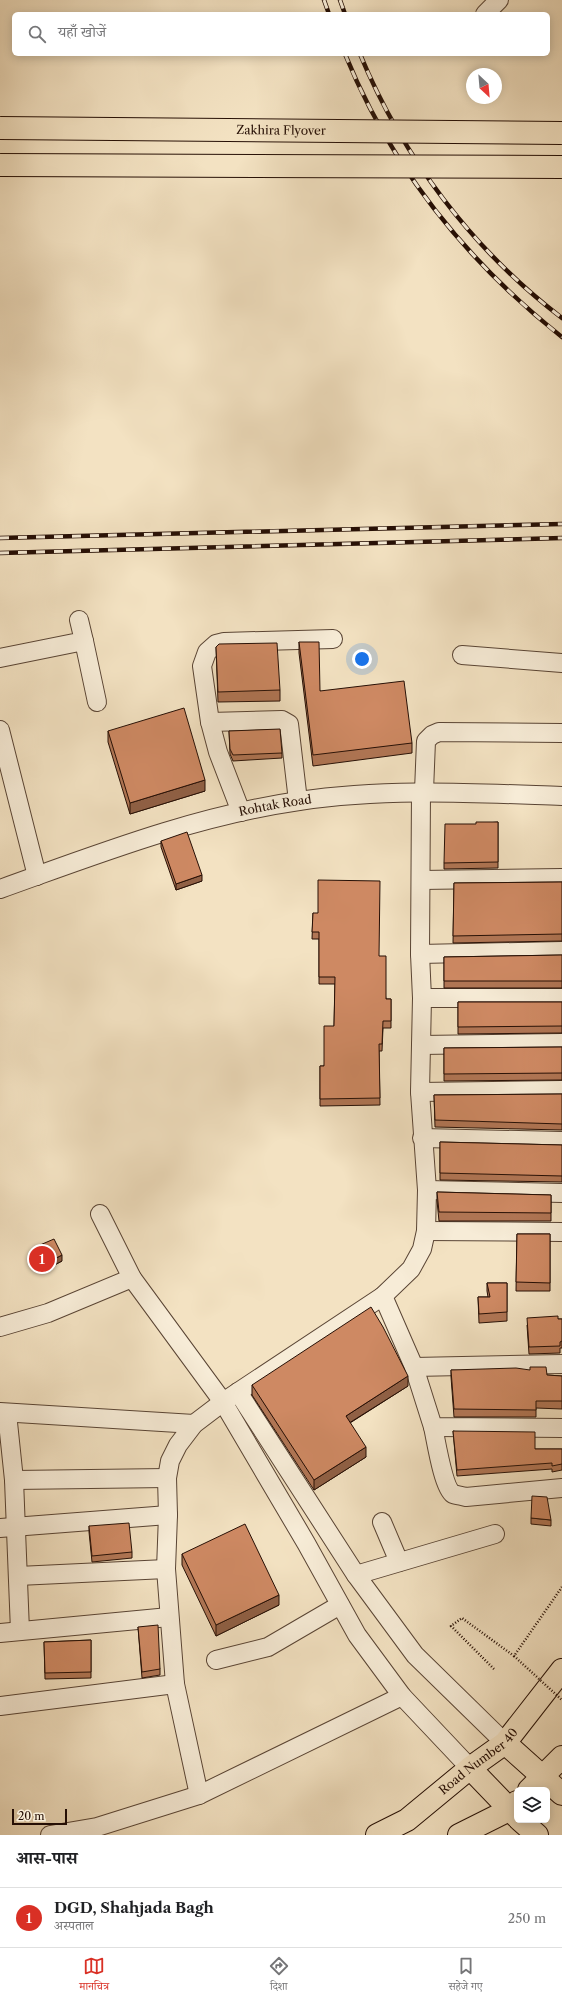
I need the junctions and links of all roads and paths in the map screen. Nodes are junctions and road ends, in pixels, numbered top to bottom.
1 (499, 0) edge
2 (487, 12) edge
3 (0, 128) edge
4 (562, 133) edge
5 (0, 165) edge
6 (562, 167) edge
7 (78, 620) dead end
8 (333, 639) dead end
9 (84, 641) junction
10 (462, 655) dead end
11 (0, 658) edge
12 (562, 663) edge
13 (97, 702) dead end
14 (210, 722) junction
15 (0, 730) edge
16 (562, 733) edge
17 (422, 791) junction
18 (562, 796) edge
19 (298, 801) junction
20 (241, 812) junction
21 (37, 876) junction
22 (562, 878) edge
23 (420, 880) junction
24 (0, 889) edge
25 (562, 951) edge
26 (420, 954) junction
27 (422, 998) junction
28 (562, 998) edge
29 (562, 1043) edge
30 (421, 1045) junction
31 (562, 1090) edge
32 (420, 1092) junction
33 (422, 1138) junction
34 (562, 1141) edge
35 (426, 1190) junction
36 (562, 1192) edge
37 (100, 1214) dead end
38 (426, 1231) junction
39 (562, 1232) edge
40 (132, 1278) junction
41 (383, 1296) junction
42 (0, 1327) edge
43 (562, 1364) edge
44 (414, 1367) junction
45 (238, 1392) junction
46 (223, 1402) junction
47 (4, 1413) edge
48 (194, 1424) junction
49 (433, 1427) junction
50 (562, 1428) edge
51 (167, 1478) junction
52 (14, 1480) junction
53 (562, 1488) edge
54 (168, 1514) junction
55 (382, 1522) dead end
56 (8, 1528) edge
57 (495, 1534) dead end
58 (399, 1562) junction
59 (166, 1570) junction
60 (356, 1575) junction
61 (18, 1576) junction
62 (562, 1587) edge
63 (340, 1605) junction
64 (169, 1617) junction
65 (20, 1631) junction
66 (0, 1633) edge
67 (514, 1656) junction
68 (216, 1660) dead end
69 (494, 1669) dead end
70 (562, 1670) edge
71 (175, 1684) junction
72 (402, 1696) junction
73 (562, 1700) edge
74 (0, 1706) edge
75 (505, 1743) junction
76 (562, 1757) edge
77 (470, 1768) junction
78 (536, 1783) edge
79 (562, 1794) edge
80 (199, 1795) junction
81 (514, 1811) edge
82 (514, 1814) edge
83 (526, 1823) edge
84 (50, 1835) edge
85 (378, 1835) edge
86 (459, 1835) edge
87 (537, 1835) edge

1 - 2 street
3 - 4 main road, Zakhira Flyover, bridge
5 - 6 main road, bridge
7 - 9 street
8 - 14 street
9 - 11 street
9 - 13 street
10 - 12 street
14 - 19 street
14 - 20 street
15 - 21 street
16 - 17 street
17 - 18 street, Rohtak Road
17 - 19 street, Rohtak Road
17 - 23 street
19 - 20 street, Rohtak Road
20 - 21 street, Rohtak Road
21 - 24 street, Rohtak Road
22 - 23 street
23 - 26 street
25 - 26 street
26 - 27 street
27 - 28 street
27 - 30 street
29 - 30 street
30 - 32 street
31 - 32 street
32 - 33 street
33 - 34 street
33 - 35 street
35 - 36 street
35 - 38 street
37 - 40 street
38 - 39 street
38 - 41 street
40 - 42 street
40 - 46 street
41 - 44 street
41 - 45 street
43 - 44 street
44 - 49 street
45 - 46 street
45 - 60 street
46 - 48 street
46 - 63 street
47 - 48 street
47 - 52 street
48 - 51 street
49 - 50 street
49 - 53 street
51 - 52 street
51 - 54 street
52 - 56 street
54 - 56 street
54 - 59 street
55 - 58 street
56 - 61 street
57 - 58 street
58 - 60 street
59 - 61 street
59 - 64 street
60 - 75 street
61 - 65 street
62 - 67 path
63 - 68 street
63 - 72 street
64 - 65 street
64 - 71 street
65 - 66 street
67 - 69 path
67 - 73 path, bridge
70 - 75 main road, Road Number 40
71 - 74 street
71 - 80 street
72 - 77 street
72 - 80 street
75 - 77 main road, Road Number 40
75 - 78 main road
76 - 78 main road
77 - 81 main road
77 - 85 main road, Road Number 40
78 - 79 main road
80 - 84 street
82 - 86 main road
83 - 87 main road

